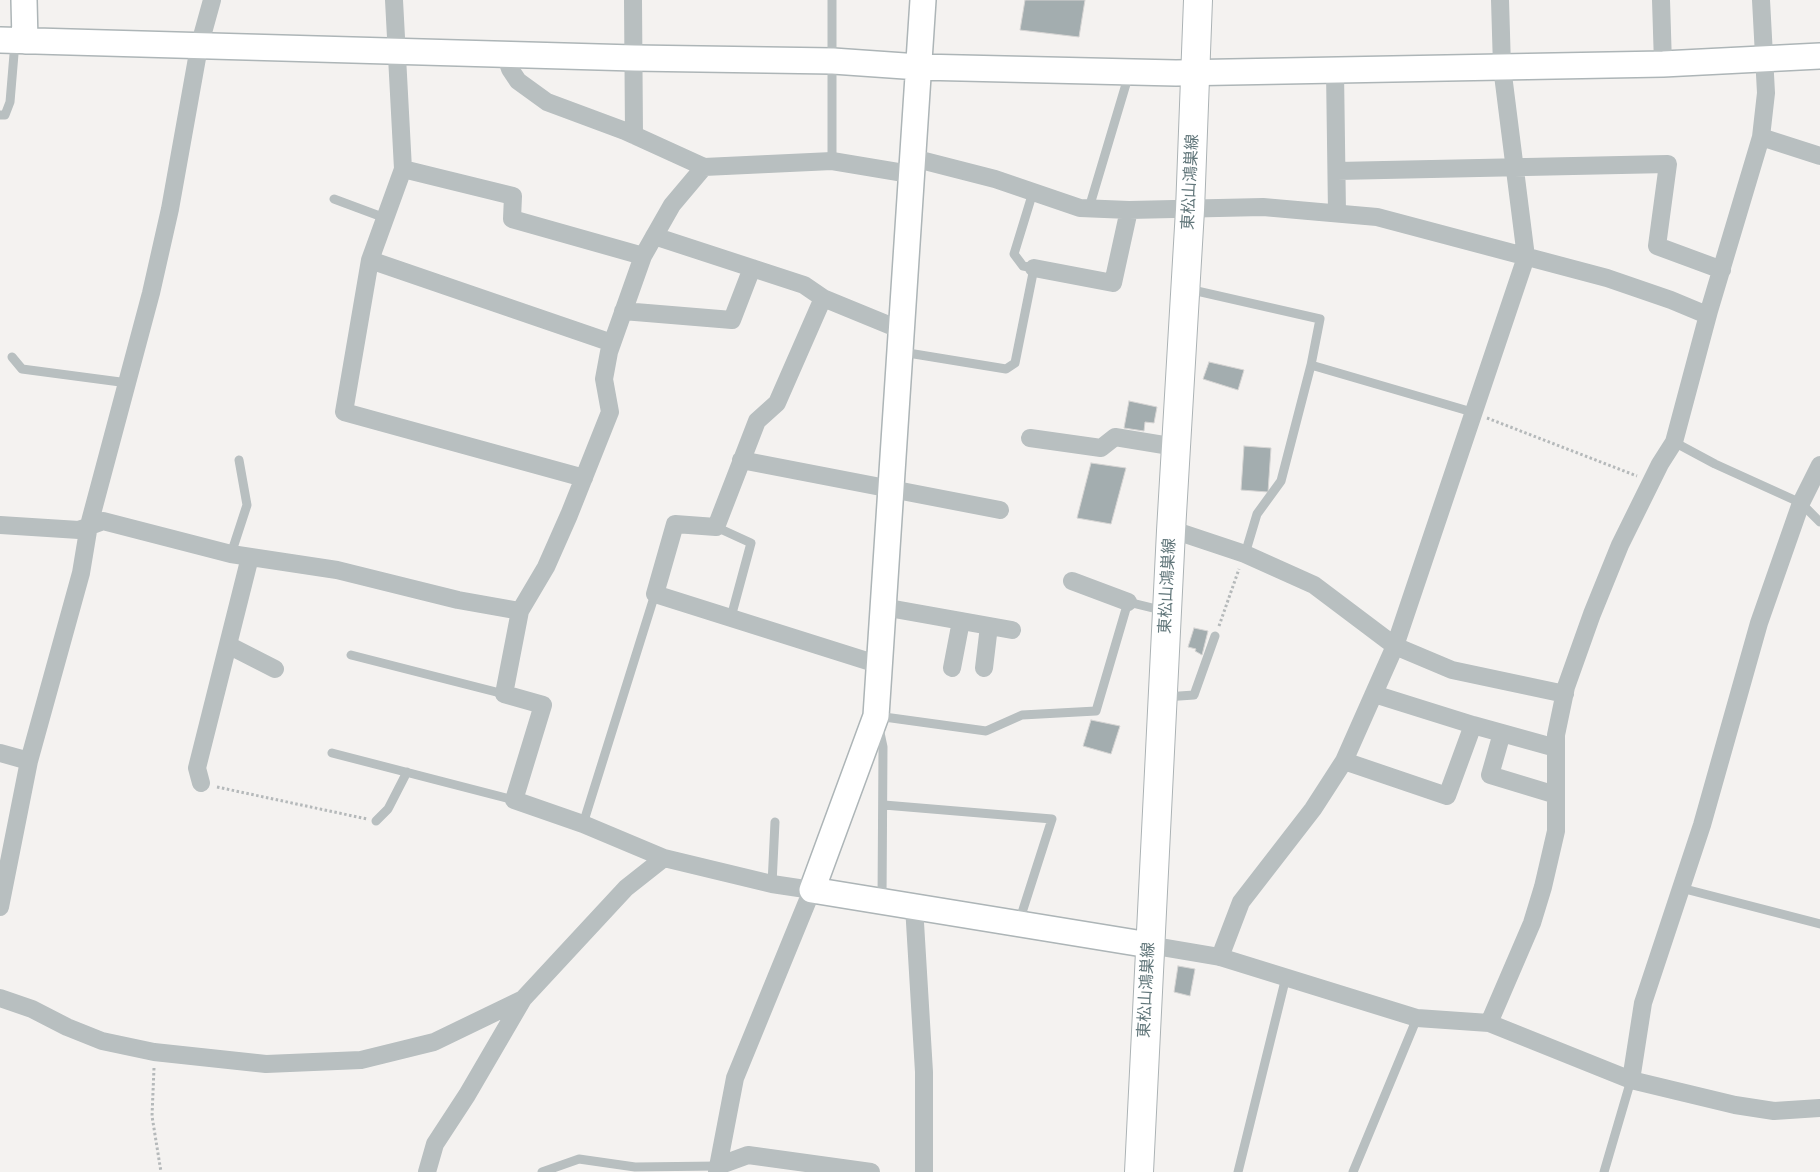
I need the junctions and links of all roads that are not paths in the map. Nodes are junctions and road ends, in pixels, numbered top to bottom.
1 (24, 0) edge
2 (212, 0) edge
3 (394, 0) edge
4 (633, 0) edge
5 (832, 0) edge
6 (923, 0) edge
7 (1198, 0) edge
8 (1500, 0) edge
9 (1661, 0) edge
10 (1761, 0) edge
11 (13, 41) edge
12 (199, 47) junction
13 (396, 52) junction
14 (505, 54) junction
15 (1820, 56) edge
16 (1766, 57) junction
17 (634, 58) junction
18 (833, 61) junction
19 (1663, 64) junction
20 (919, 67) junction
21 (1502, 67) junction
22 (1335, 71) junction
23 (1130, 72) junction
24 (1196, 72) junction
25 (0, 115) edge
26 (634, 135) junction
27 (1761, 137) junction
28 (1820, 156) edge
29 (832, 161) junction
30 (911, 166) junction
31 (1516, 166) junction
32 (704, 167) junction
33 (403, 169) junction
34 (1337, 171) junction
35 (1033, 192) junction
36 (334, 199) dead end
37 (1089, 208) junction
38 (1129, 210) junction
39 (1190, 210) junction
40 (1337, 212) junction
41 (385, 218) junction
42 (654, 236) junction
43 (643, 256) junction
44 (1526, 257) junction
45 (370, 260) junction
46 (752, 268) junction
47 (1034, 268) junction
48 (1722, 270) junction
49 (1185, 289) junction
50 (823, 298) junction
51 (623, 312) junction
52 (1708, 316) junction
53 (900, 340) junction
54 (612, 343) junction
55 (12, 357) dead end
56 (1311, 365) junction
57 (128, 383) junction
58 (1472, 412) junction
59 (1030, 438) dead end
60 (1674, 442) junction
61 (1176, 447) junction
62 (239, 460) dead end
63 (741, 460) junction
64 (1820, 465) edge
65 (584, 478) junction
66 (891, 488) junction
67 (1801, 504) junction
68 (1000, 510) dead end
69 (1820, 522) edge
70 (0, 525) edge
71 (89, 525) junction
72 (716, 527) junction
73 (1171, 531) junction
74 (230, 554) junction
75 (1245, 554) junction
76 (250, 557) junction
77 (1072, 581) dead end
78 (654, 594) junction
79 (1128, 602) junction
80 (883, 607) junction
81 (520, 611) junction
82 (1167, 611) junction
83 (731, 617) junction
84 (961, 621) junction
85 (989, 626) junction
86 (1012, 630) dead end
87 (1216, 636) road end
88 (228, 645) junction
89 (1395, 646) junction
90 (351, 655) dead end
91 (880, 665) junction
92 (952, 668) dead end
93 (984, 668) dead end
94 (275, 669) dead end
95 (504, 694) junction
96 (1374, 694) junction
97 (1565, 694) junction
98 (1162, 697) junction
99 (876, 716) junction
100 (1472, 725) junction
101 (1502, 733) junction
102 (1556, 748) junction
103 (0, 753) edge
104 (332, 753) dead end
105 (29, 761) junction
106 (1344, 761) junction
107 (407, 772) junction
108 (201, 784) road end
109 (1556, 795) junction
110 (514, 800) junction
111 (884, 805) junction
112 (376, 821) road end
113 (775, 822) dead end
114 (583, 824) junction
115 (664, 858) junction
116 (772, 884) junction
117 (1681, 888) junction
118 (812, 890) junction
119 (882, 900) junction
120 (1, 903) edge
121 (914, 906) junction
122 (1018, 923) junction
123 (1820, 924) edge
124 (1149, 945) junction
125 (1220, 957) junction
126 (1286, 977) junction
127 (0, 998) edge
128 (522, 999) junction
129 (1416, 1018) junction
130 (1489, 1023) junction
131 (1631, 1080) junction
132 (1820, 1108) edge
133 (718, 1169) edge
134 (427, 1172) edge
135 (542, 1172) edge
136 (871, 1172) edge
137 (924, 1172) edge
138 (1139, 1172) edge
139 (1238, 1172) edge
140 (1353, 1172) edge
141 (1604, 1172) edge

1 - 11 street
2 - 12 street
3 - 13 street
4 - 17 street
5 - 18 lane
6 - 20 street
7 - 24 main road, 東松山鴻巣線
8 - 21 street
9 - 19 street
10 - 16 street
11 - 12 street
11 - 25 lane
12 - 13 street
12 - 57 street
13 - 14 street
13 - 33 street
14 - 17 street
14 - 26 street
15 - 16 street
16 - 19 street
16 - 27 street
17 - 18 street
17 - 26 street
18 - 20 street
18 - 29 lane
19 - 21 street
20 - 23 street
20 - 30 street
21 - 22 street
21 - 31 street
22 - 24 street
22 - 34 street
23 - 24 street
23 - 37 lane
24 - 39 main road, 東松山鴻巣線
26 - 32 street
27 - 28 street
27 - 48 street
29 - 30 street
29 - 32 street
30 - 35 street
30 - 53 street
31 - 34 street
31 - 44 street
31 - 48 street
32 - 42 street
33 - 41 street
33 - 43 street
34 - 40 street
35 - 37 street
35 - 47 lane
36 - 41 lane
37 - 38 street
38 - 39 street
38 - 47 street
39 - 40 street
39 - 49 main road, 東松山鴻巣線
40 - 44 street
41 - 45 street
42 - 43 street
42 - 46 street
43 - 51 street
44 - 52 street
44 - 58 street
45 - 54 street
45 - 65 street
46 - 50 street
46 - 51 street
47 - 53 lane
48 - 52 street
49 - 56 lane
49 - 61 main road, 東松山鴻巣線
50 - 53 street
50 - 63 street
51 - 54 street
52 - 60 street
53 - 66 street
54 - 65 street
55 - 57 lane
56 - 58 lane
56 - 75 lane
57 - 71 street
58 - 89 street
59 - 61 street
60 - 67 lane
60 - 97 street
61 - 73 main road, 東松山鴻巣線
62 - 74 lane
63 - 66 street
63 - 72 street
64 - 67 street
65 - 81 street
66 - 68 street
66 - 80 street
67 - 69 lane
67 - 117 street
70 - 71 street
71 - 74 street
71 - 105 street
72 - 78 street
72 - 83 lane
73 - 75 street
73 - 82 main road, 東松山鴻巣線
74 - 76 street
75 - 89 street
76 - 81 street
76 - 88 street
77 - 79 street
78 - 83 street
78 - 114 lane
79 - 82 lane
79 - 99 lane
80 - 84 street
80 - 91 street
81 - 95 street
82 - 98 main road, 東松山鴻巣線
83 - 91 street
84 - 85 street
84 - 92 street
85 - 86 street
85 - 93 street
87 - 98 lane
88 - 94 street
88 - 108 street
89 - 96 street
89 - 97 street
90 - 95 lane
91 - 99 street
95 - 110 street
96 - 100 street
96 - 106 street
97 - 102 street
98 - 124 main road, 東松山鴻巣線
99 - 111 lane
99 - 118 street
100 - 101 street
100 - 106 street
101 - 102 street
101 - 109 street
102 - 109 street
103 - 105 street
104 - 107 lane
105 - 120 street
106 - 125 street
107 - 110 lane
107 - 112 lane
109 - 130 street
110 - 114 street
111 - 119 lane
111 - 122 lane
113 - 116 lane
114 - 115 street
115 - 116 street
115 - 128 street
116 - 118 street
117 - 123 lane
117 - 131 street
118 - 119 street
118 - 133 street
119 - 121 street
121 - 122 street
121 - 137 street
122 - 124 street
124 - 125 street
124 - 138 main road, 東松山鴻巣線
125 - 126 street
126 - 129 street
126 - 139 lane
127 - 128 street
128 - 134 street
129 - 130 street
129 - 140 lane
130 - 131 street
131 - 132 street
131 - 141 lane
133 - 135 lane
133 - 136 street

